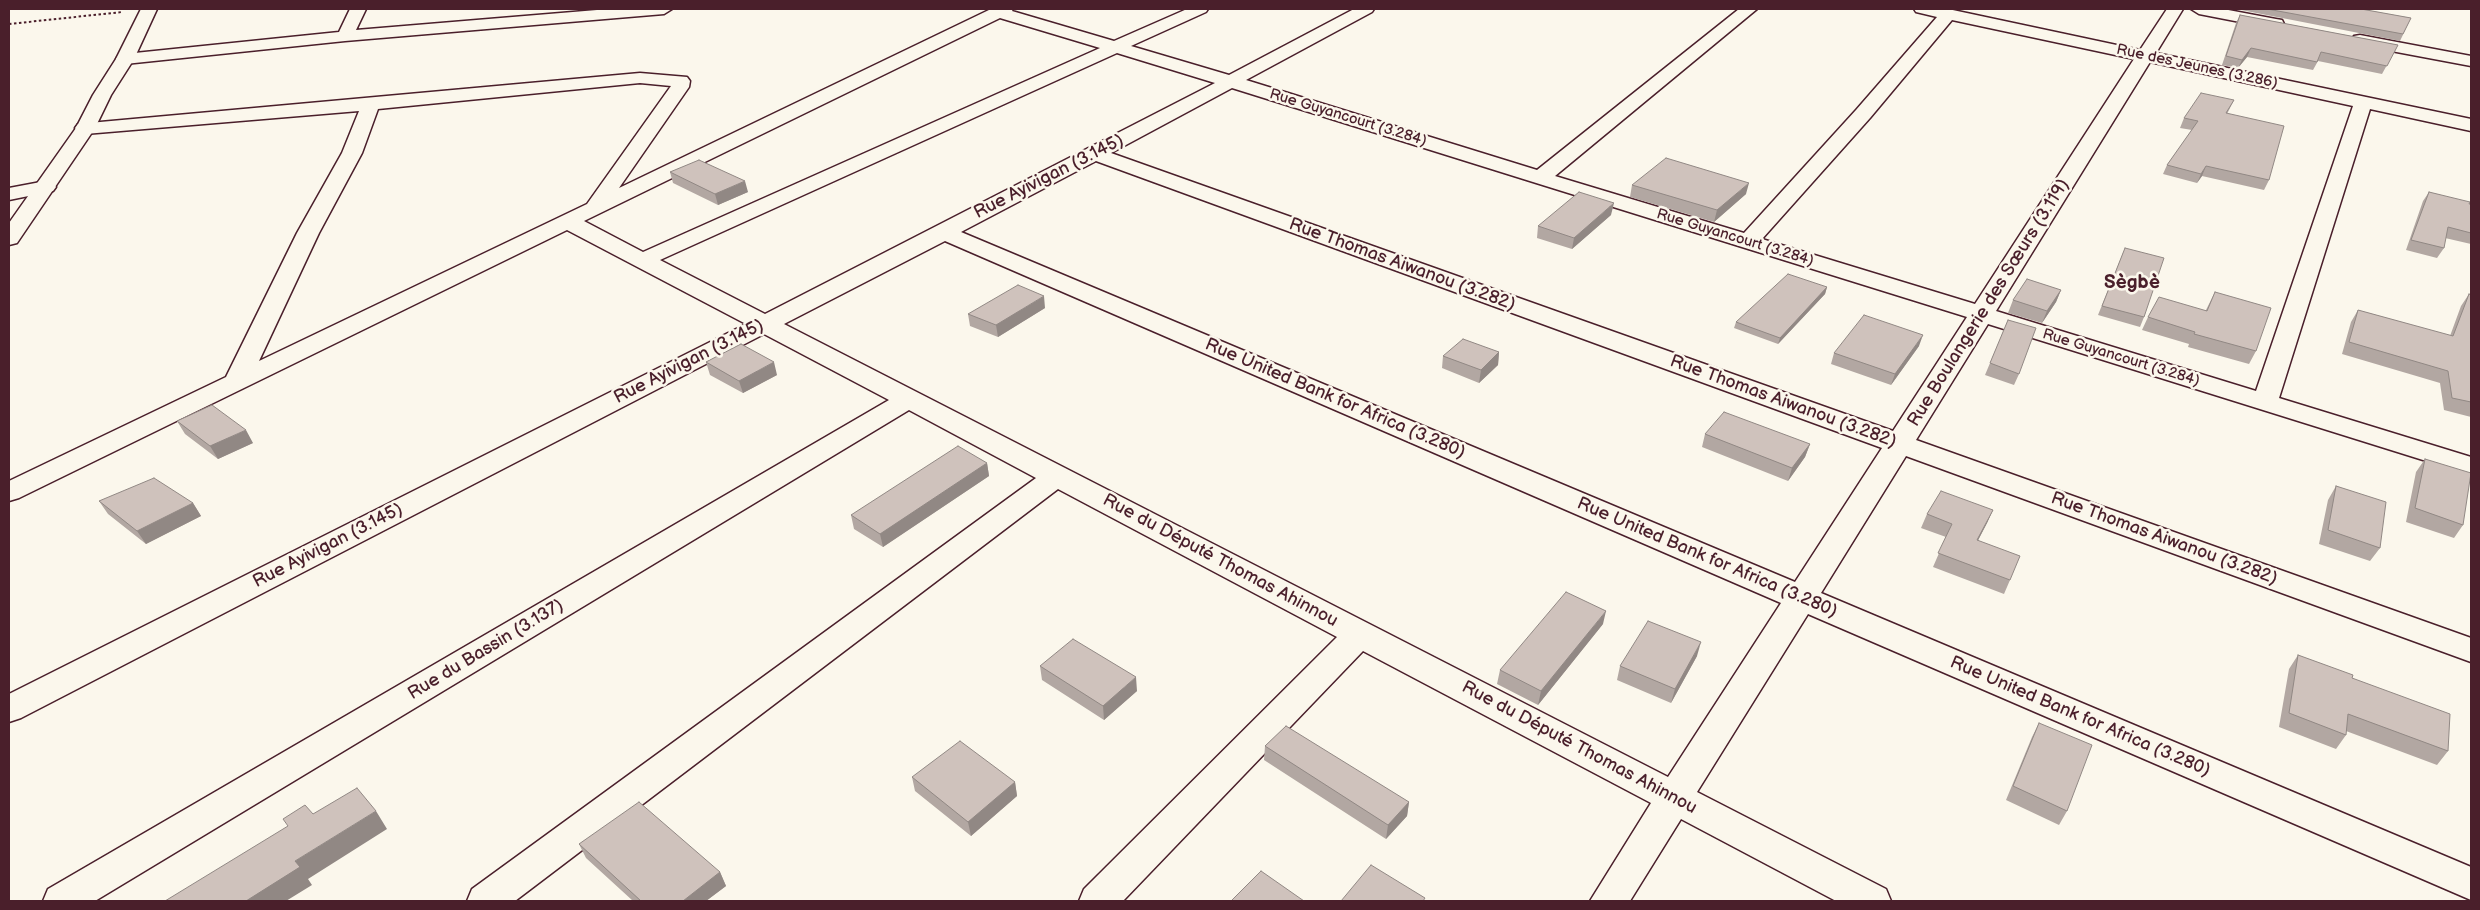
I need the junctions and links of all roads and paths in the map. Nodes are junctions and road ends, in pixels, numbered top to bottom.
1 (149, 9) edge
2 (358, 9) edge
3 (664, 9) edge
4 (1200, 9) edge
5 (1366, 9) edge
6 (1749, 9) edge
7 (1922, 9) edge
8 (2175, 9) edge
9 (2199, 9) edge
10 (1001, 11) edge
11 (1948, 14) junction
12 (515, 16) edge
13 (9, 24) edge
14 (2296, 28) edge
15 (345, 36) junction
16 (2345, 37) edge
17 (1114, 47) junction
18 (2146, 55) junction
19 (125, 59) junction
20 (2471, 61) edge
21 (1229, 81) junction
22 (2363, 102) junction
23 (370, 104) junction
24 (2471, 125) edge
25 (85, 128) junction
26 (1095, 154) junction
27 (1540, 178) junction
28 (46, 187) junction
29 (9, 194) edge
30 (580, 215) junction
31 (943, 232) junction
32 (9, 238) edge
33 (1748, 242) junction
34 (643, 260) junction
35 (1981, 314) junction
36 (764, 324) junction
37 (236, 382) junction
38 (909, 399) junction
39 (2265, 402) junction
40 (1899, 444) junction
41 (2471, 466) edge
42 (1057, 476) junction
43 (9, 492) edge
44 (1802, 598) junction
45 (1360, 634) junction
46 (2471, 650) edge
47 (9, 709) edge
48 (1675, 798) junction
49 (2471, 884) edge
50 (62, 901) edge
51 (486, 901) edge
52 (1098, 901) edge
53 (1609, 901) edge
54 (1872, 901) edge

1 - 13 path
1 - 19 street
2 - 15 street
3 - 12 street
4 - 17 street
5 - 21 street, Rue Ayivigan (3.145)
6 - 27 street
7 - 11 street, Rue des Jeunes (3.286)
8 - 18 street, Rue Boulangerie des Sœurs (3.119)
9 - 14 street
10 - 17 street, Rue Guyancourt (3.284)
10 - 30 street
11 - 18 street, Rue des Jeunes (3.286)
11 - 33 street
12 - 15 street
15 - 19 street
16 - 20 street
17 - 21 street, Rue Guyancourt (3.284)
17 - 34 street
18 - 22 street, Rue des Jeunes (3.286)
18 - 35 street, Rue Boulangerie des Sœurs (3.119)
19 - 25 street
21 - 26 street, Rue Ayivigan (3.145)
21 - 27 street, Rue Guyancourt (3.284)
22 - 24 street, Rue des Jeunes (3.286)
22 - 39 street
23 - 25 street
23 - 30 street
23 - 37 street
25 - 28 street
26 - 31 street, Rue Ayivigan (3.145)
26 - 40 street, Rue Thomas Aiwanou (3.282)
27 - 33 street, Rue Guyancourt (3.284)
28 - 29 street
28 - 32 street
30 - 34 street, Rue du Député Thomas Ahinnou
30 - 37 street
31 - 36 street, Rue Ayivigan (3.145)
31 - 44 street, Rue United Bank for Africa (3.280)
33 - 35 street, Rue Guyancourt (3.284)
34 - 36 street, Rue du Député Thomas Ahinnou
35 - 39 street, Rue Guyancourt (3.284)
35 - 40 street, Rue Boulangerie des Sœurs (3.119)
36 - 38 street, Rue du Député Thomas Ahinnou
36 - 47 street, Rue Ayivigan (3.145)
37 - 43 street
38 - 42 street, Rue du Député Thomas Ahinnou
38 - 50 street, Rue du Bassin (3.137)
39 - 41 street, Rue Guyancourt (3.284)
40 - 44 street, Rue Boulangerie des Sœurs (3.119)
40 - 46 street, Rue Thomas Aiwanou (3.282)
42 - 45 street, Rue du Député Thomas Ahinnou
42 - 51 street
44 - 48 street, Rue Boulangerie des Sœurs (3.119)
44 - 49 street, Rue United Bank for Africa (3.280)
45 - 48 street, Rue du Député Thomas Ahinnou
45 - 52 street
48 - 53 street, Rue Boulangerie des Sœurs (3.119)
48 - 54 street, Rue du Député Thomas Ahinnou

